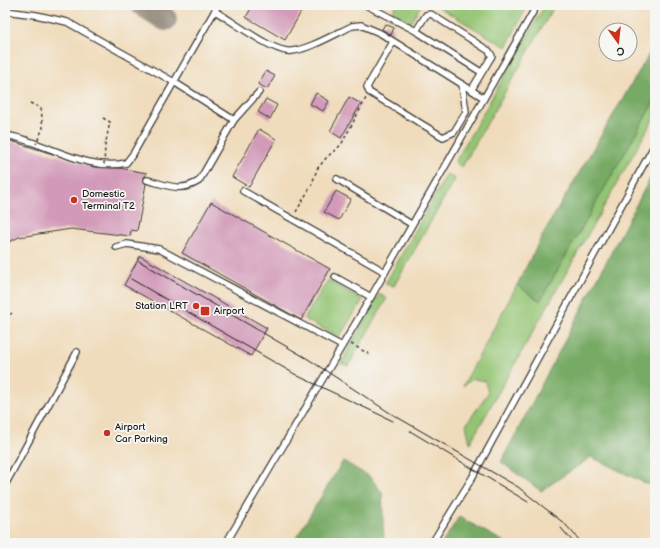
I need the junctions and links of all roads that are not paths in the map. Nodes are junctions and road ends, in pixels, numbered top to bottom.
1 (218, 5) edge
2 (366, 5) edge
3 (537, 5) edge
4 (5, 11) edge
5 (215, 11) junction
6 (416, 32) junction
7 (394, 42) junction
8 (481, 72) junction
9 (174, 82) junction
10 (462, 84) junction
11 (472, 89) junction
12 (259, 92) dead end
13 (484, 98) junction
14 (234, 120) junction
15 (5, 135) edge
16 (655, 144) edge
17 (336, 179) dead end
18 (147, 180) dead end
19 (243, 191) dead end
20 (411, 224) junction
21 (116, 247) dead end
22 (385, 272) junction
23 (335, 276) dead end
24 (371, 297) junction
25 (343, 343) junction
26 (77, 352) dead end
27 (5, 485) edge
28 (226, 543) edge
29 (432, 543) edge

1 - 5 lane
2 - 6 lane
3 - 13 lane
4 - 9 lane
5 - 7 lane
5 - 9 lane
6 - 8 lane
6 - 8 lane
7 - 10 lane
7 - 10 lane
8 - 11 lane
9 - 14 lane
9 - 15 lane
10 - 11 lane
11 - 13 lane
12 - 14 lane
13 - 20 lane
14 - 18 lane
16 - 29 lane
17 - 20 lane
19 - 22 lane
20 - 22 lane
21 - 25 lane
22 - 24 lane
23 - 24 lane
24 - 25 lane
25 - 28 lane
26 - 27 lane

